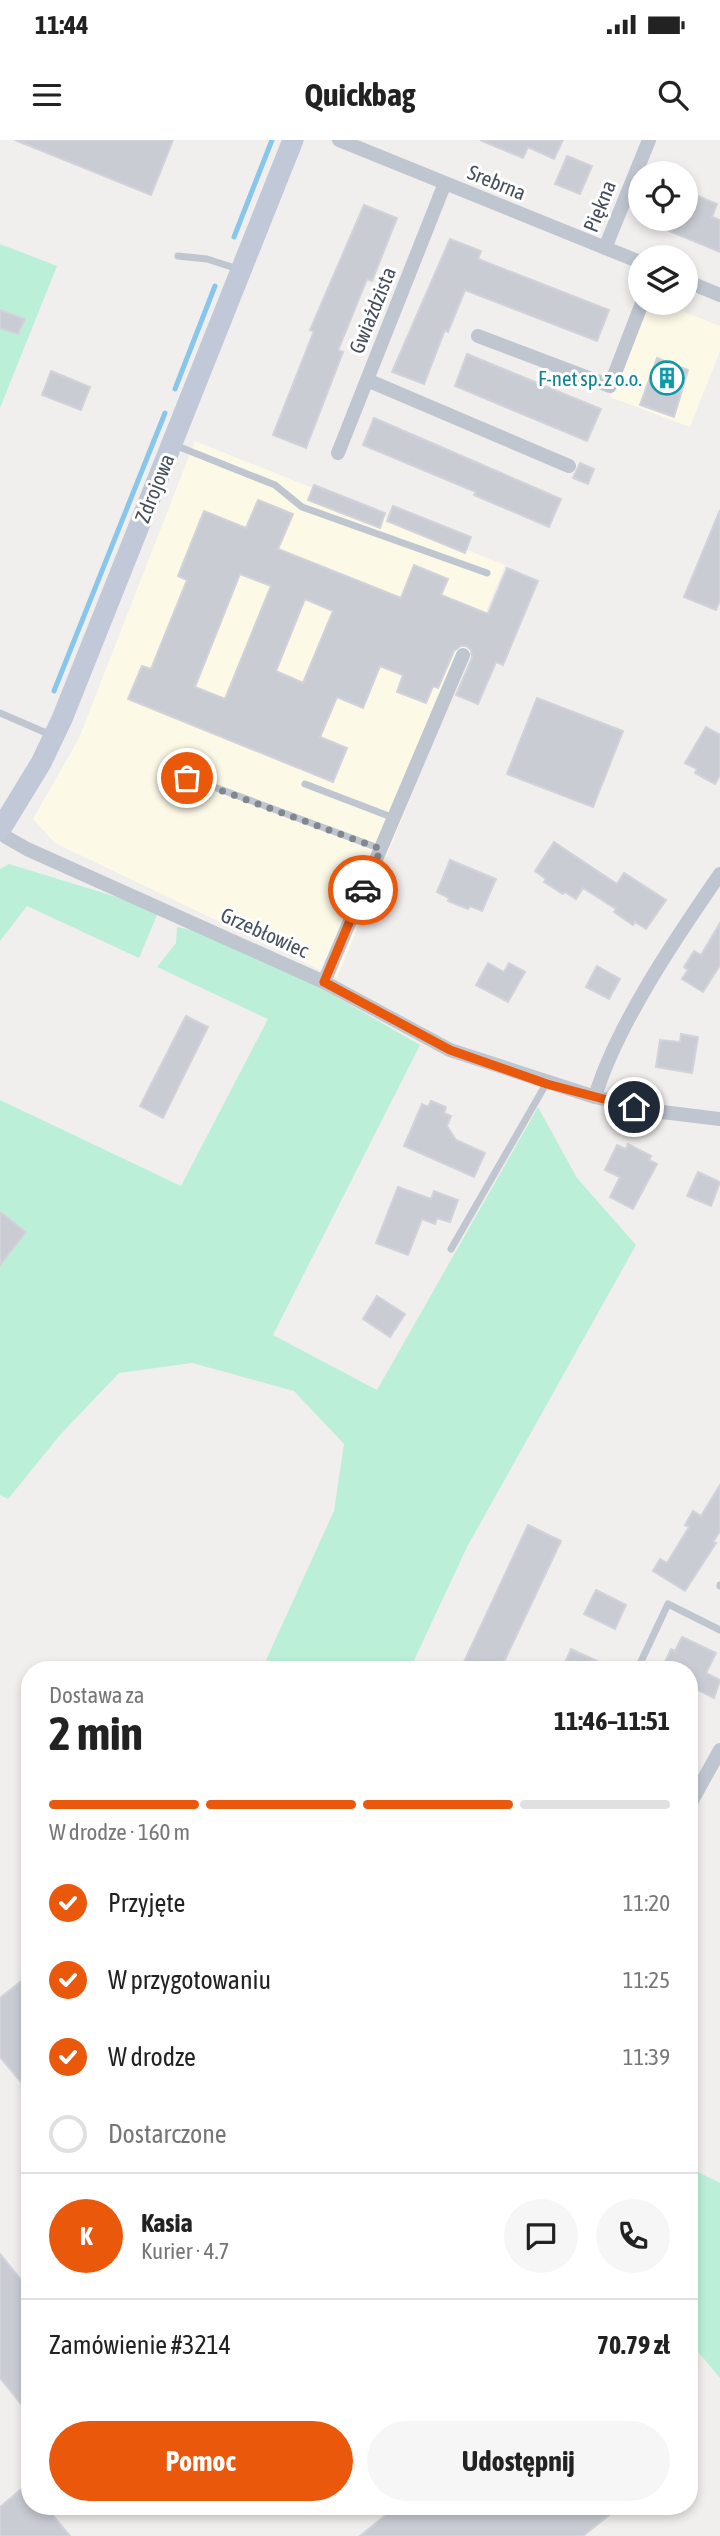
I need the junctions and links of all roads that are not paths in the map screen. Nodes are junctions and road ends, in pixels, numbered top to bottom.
1 (293, 140) edge
2 (339, 140) edge
3 (649, 140) edge
4 (445, 183) junction
5 (605, 248) junction
6 (178, 257) dead end
7 (628, 257) edge
8 (241, 270) junction
9 (698, 286) edge
10 (720, 295) edge
11 (637, 315) edge
12 (478, 337) dead end
13 (367, 380) junction
14 (172, 444) junction
15 (338, 453) dead end
16 (569, 466) dead end
17 (487, 573) dead end
18 (463, 655) dead end
19 (0, 713) edge
20 (54, 737) junction
21 (187, 778) dead end
22 (305, 784) dead end
23 (394, 818) junction
24 (0, 829) edge
25 (381, 849) junction
26 (720, 874) edge
27 (324, 982) junction
28 (547, 1084) junction
29 (595, 1097) junction
30 (720, 1119) edge
31 (451, 1249) dead end
32 (720, 1629) edge
33 (641, 1661) edge
34 (720, 1750) edge
35 (698, 1790) edge

1 - 8 street, Zdrojowa
2 - 4 street, Srebrna
3 - 5 street, Piękna
4 - 5 street, Srebrna
4 - 13 street, Gwiaździsta
5 - 7 street, Srebrna
6 - 8 lane
8 - 14 street, Zdrojowa
9 - 10 street
11 - 12 street
13 - 15 street, Gwiaździsta
13 - 16 street
14 - 17 lane
14 - 20 street, Zdrojowa
18 - 23 street
19 - 20 lane
20 - 24 street, Zdrojowa
21 - 25 lane
22 - 23 lane
23 - 25 street
24 - 27 street, Grzebłowiec
25 - 27 street
26 - 29 street
27 - 28 street, Grzebłowiec
28 - 29 street, Grzebłowiec
28 - 31 lane
29 - 30 street, Grzebłowiec
32 - 33 lane
34 - 35 street

